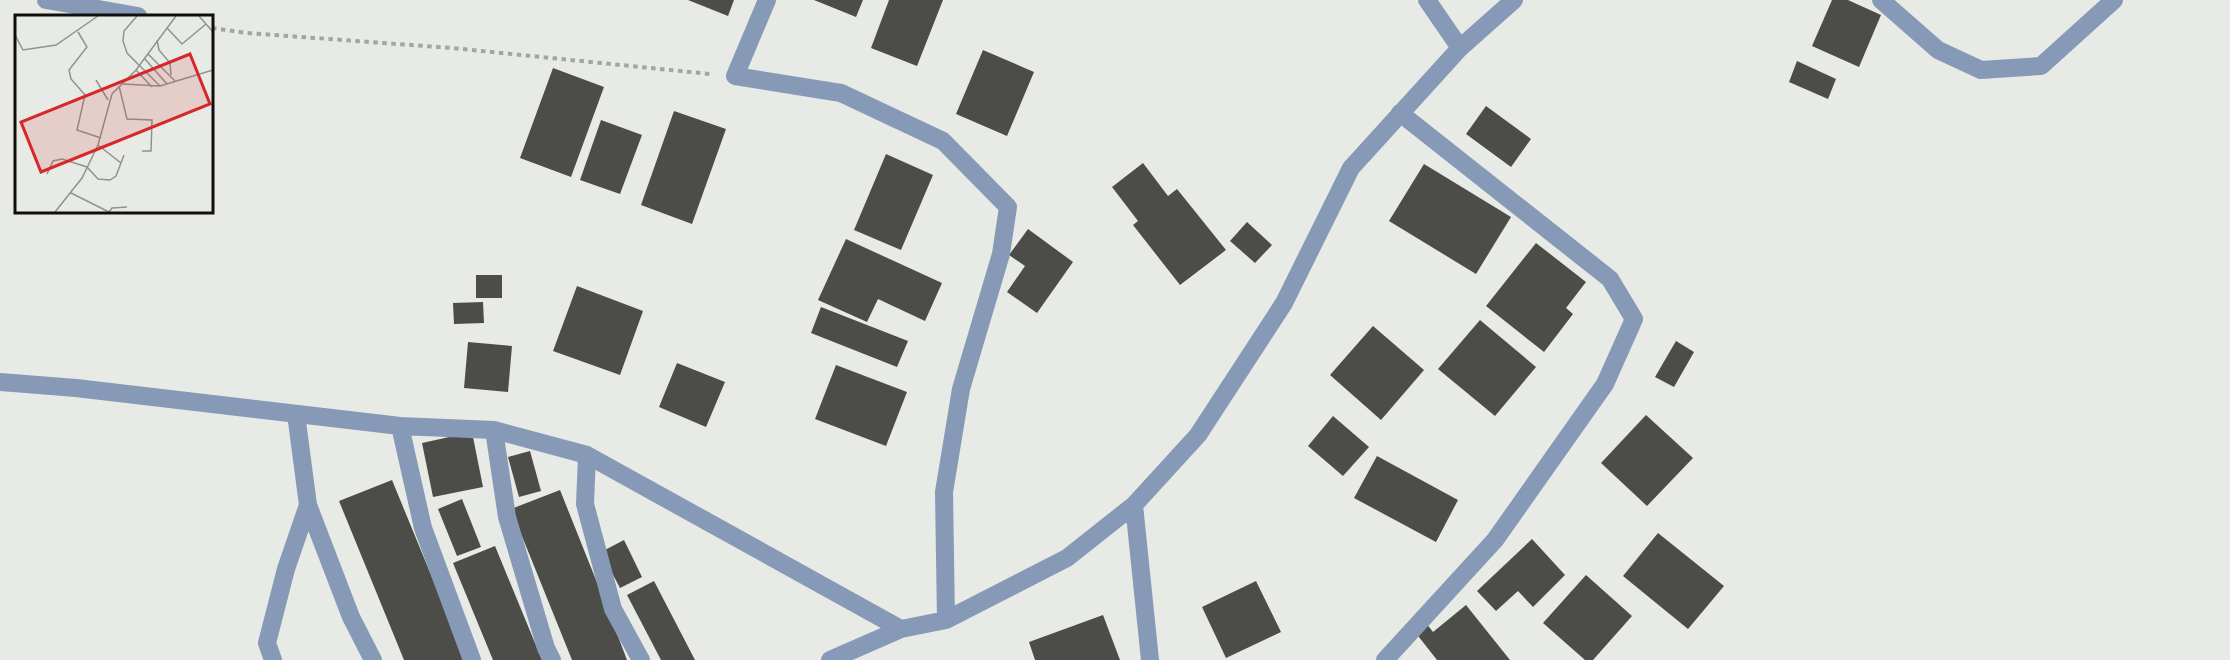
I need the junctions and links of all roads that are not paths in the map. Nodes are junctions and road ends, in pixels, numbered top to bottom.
1 (46, 0) edge
2 (767, 0) edge
3 (1427, 0) edge
4 (1514, 0) edge
5 (1881, 0) edge
6 (2114, 0) edge
7 (132, 15) edge
8 (1460, 48) junction
9 (1400, 113) junction
10 (0, 382) edge
11 (296, 414) junction
12 (400, 426) junction
13 (494, 430) junction
14 (586, 455) junction
15 (308, 505) junction
16 (1134, 505) junction
17 (946, 620) junction
18 (901, 629) junction
19 (273, 660) edge
20 (373, 660) edge
21 (472, 660) edge
22 (552, 660) edge
23 (641, 660) edge
24 (830, 660) edge
25 (1150, 660) edge
26 (1385, 660) edge

1 - 7 street
2 - 17 street
3 - 8 street
4 - 8 street
5 - 6 street
8 - 9 street
9 - 16 street
9 - 26 street
10 - 11 street
11 - 12 street
11 - 15 street
12 - 13 street
12 - 21 street
13 - 14 street
13 - 22 street
14 - 18 street
14 - 23 street
15 - 19 street
15 - 20 street
16 - 17 street
16 - 25 street
17 - 18 street
18 - 24 street

